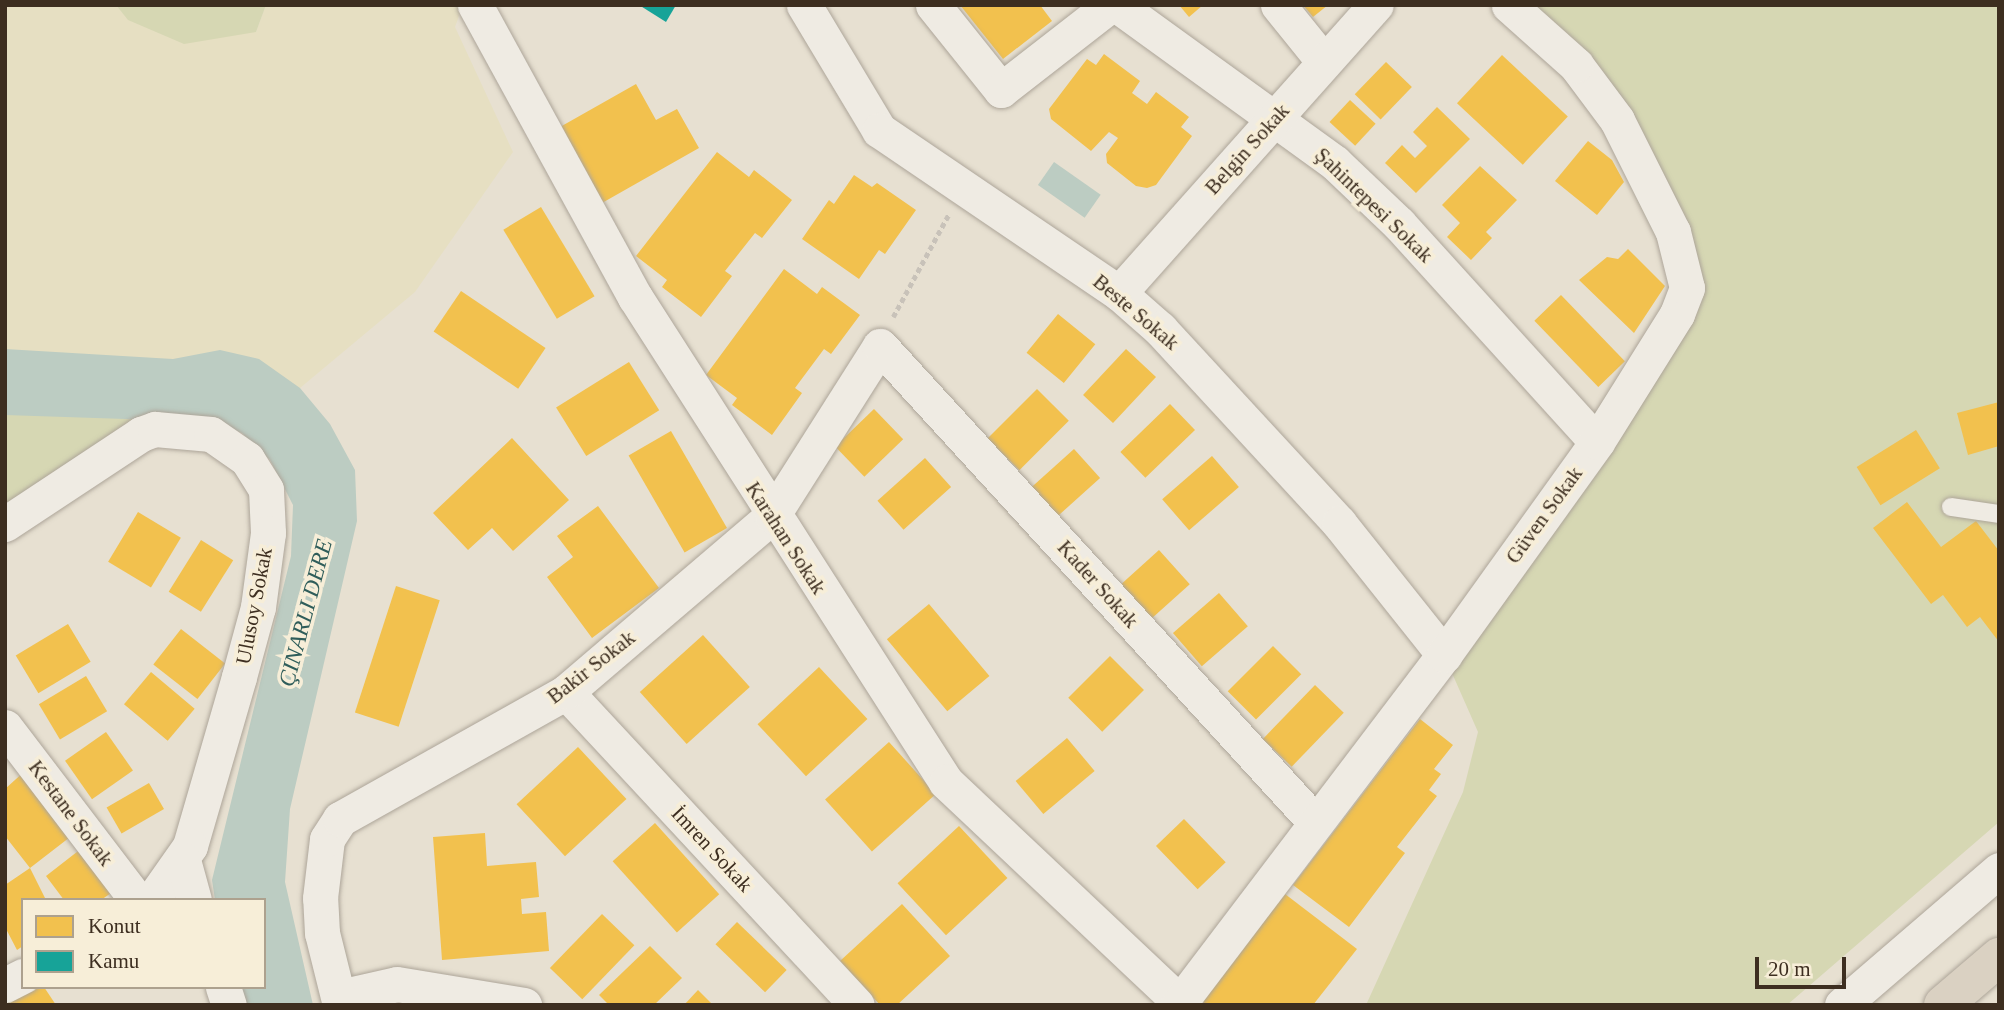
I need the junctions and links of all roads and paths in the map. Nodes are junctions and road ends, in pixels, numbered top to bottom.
1 (475, 5) edge
2 (804, 5) edge
3 (933, 5) edge
4 (1110, 5) edge
5 (1117, 5) edge
6 (1278, 5) edge
7 (1376, 5) edge
8 (1509, 5) edge
9 (1324, 62) junction
10 (1277, 117) junction
11 (963, 189) junction
12 (1119, 293) junction
13 (898, 304) dead end
14 (880, 346) joint
15 (1597, 442) junction
16 (1951, 507) dead end
17 (1999, 514) edge
18 (772, 516) junction
19 (5, 524) edge
20 (1444, 654) junction
21 (566, 692) junction
22 (5, 727) edge
23 (1315, 822) junction
24 (183, 860) junction
25 (1999, 870) edge
26 (135, 898) edge
27 (154, 898) edge
28 (193, 898) edge
29 (1999, 957) edge
30 (21, 977) edge
31 (5, 985) edge
32 (339, 1001) edge
33 (1180, 1004) edge
34 (524, 1005) edge
35 (857, 1005) edge
36 (1842, 1005) edge
37 (1943, 1005) edge

1 - 18 street, Karahan Sokak
2 - 11 street, Beste Sokak
3 - 4 street
5 - 10 street, Şahintepesi Sokak
6 - 9 street
7 - 9 street, Belgin Sokak
8 - 15 street, Güven Sokak
9 - 10 street, Belgin Sokak
10 - 12 street, Belgin Sokak
10 - 15 street, Şahintepesi Sokak
11 - 12 street, Beste Sokak
11 - 13 path
12 - 20 street, Beste Sokak
14 - 18 street, Bakir Sokak
14 - 23 street, Kader Sokak
15 - 20 street, Güven Sokak
16 - 17 lane
18 - 21 street, Bakir Sokak
18 - 33 street, Karahan Sokak
19 - 24 street, Ulusoy Sokak
20 - 23 street, Güven Sokak
21 - 32 street, Bakir Sokak
21 - 35 street, İmren Sokak
22 - 26 street, Kestane Sokak
23 - 33 street, Güven Sokak
24 - 27 street
24 - 28 street
25 - 36 street
29 - 37 highway
30 - 31 street
32 - 34 street

